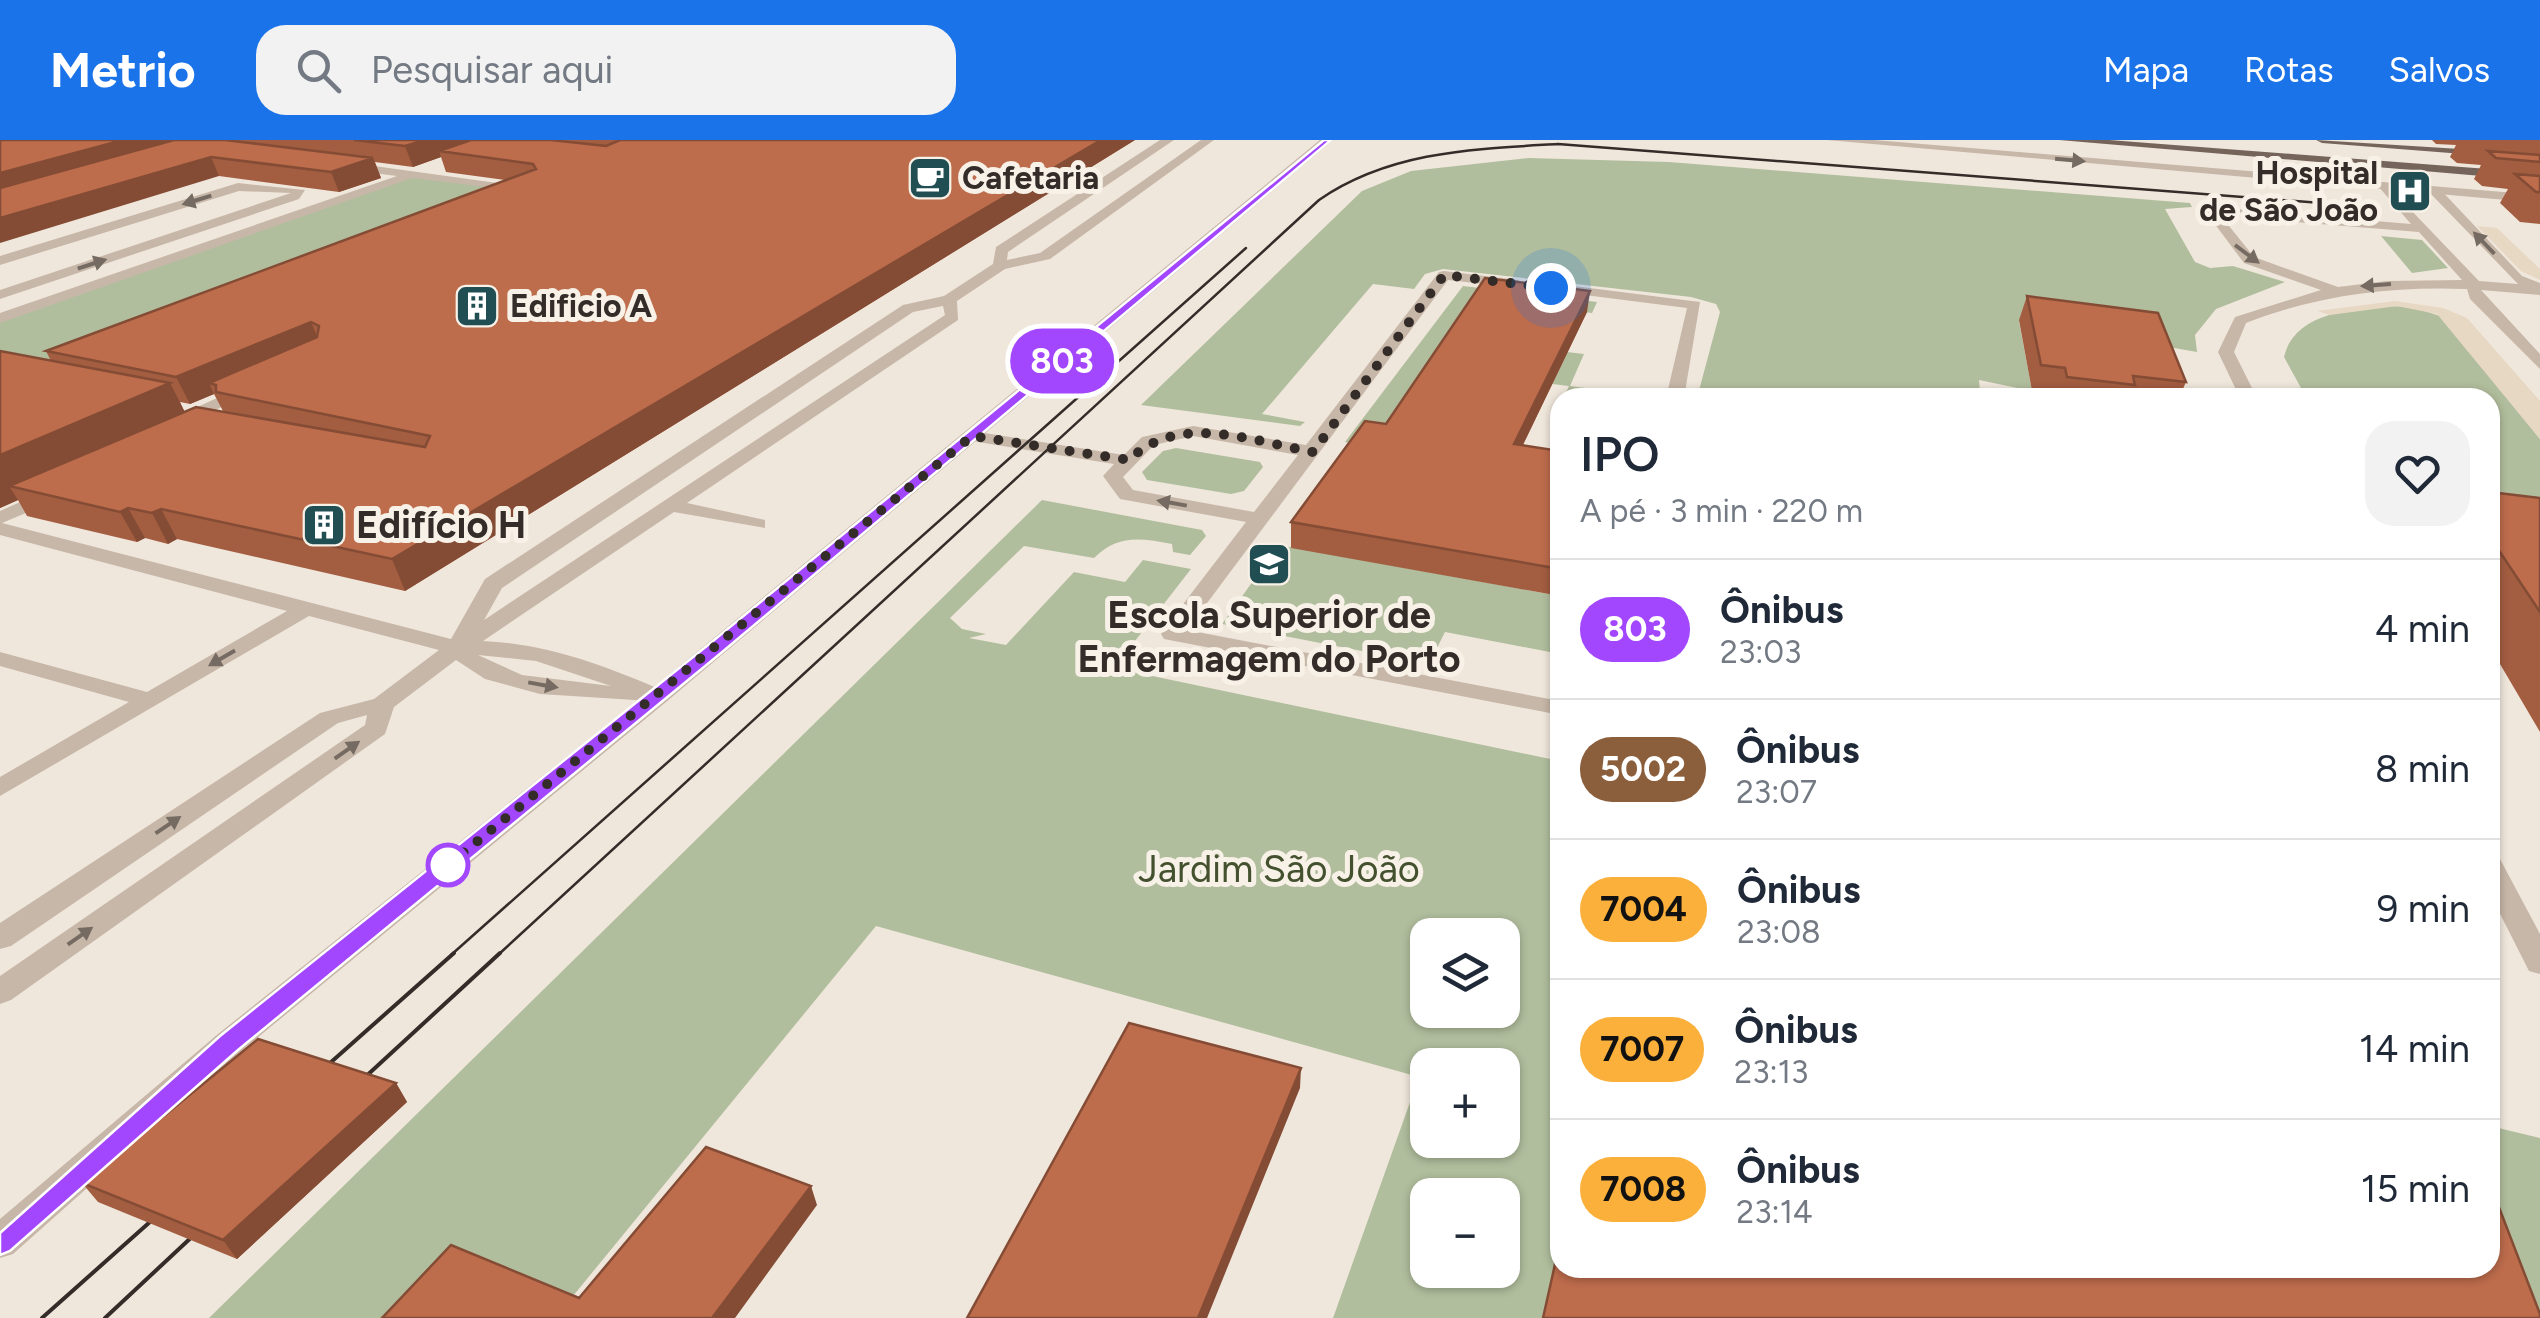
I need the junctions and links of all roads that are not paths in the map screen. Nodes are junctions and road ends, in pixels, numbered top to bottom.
1 (1168, 140) edge
2 (1208, 140) edge
3 (1327, 140) edge
4 (1833, 140) edge
5 (2065, 140) edge
6 (2322, 140) edge
7 (2366, 140) edge
8 (2384, 144) junction
9 (2540, 157) edge
10 (446, 163) edge
11 (336, 164) edge
12 (1126, 167) junction
13 (1164, 172) junction
14 (414, 174) junction
15 (2540, 176) edge
16 (2384, 186) junction
17 (2434, 190) junction
18 (2540, 199) edge
19 (497, 203) edge
20 (2425, 229) junction
21 (0, 262) edge
22 (1000, 266) junction
23 (2474, 284) junction
24 (2333, 289) junction
25 (2540, 290) edge
26 (0, 295) edge
27 (948, 300) junction
28 (0, 318) edge
29 (2540, 364) edge
30 (266, 381) edge
31 (1677, 388) edge
32 (2244, 388) edge
33 (186, 418) edge
34 (972, 436) junction
35 (1313, 452) junction
36 (1129, 460) junction
37 (660, 473) junction
38 (706, 484) junction
39 (69, 487) edge
40 (672, 506) junction
41 (0, 518) edge
42 (1261, 519) junction
43 (758, 524) dead end
44 (0, 529) edge
45 (306, 609) junction
46 (457, 648) junction
47 (0, 659) edge
48 (657, 696) junction
49 (150, 700) junction
50 (383, 704) junction
51 (1550, 706) edge
52 (0, 762) edge
53 (30, 770) junction
54 (0, 788) edge
55 (2500, 885) edge
56 (0, 938) edge
57 (2540, 963) edge
58 (0, 992) edge
59 (0, 1242) edge

1 - 12 street
2 - 13 street
3 - 34 street
4 -> 16 street
5 - 15 main road
6 - 8 main road
7 - 8 street
8 - 9 main road
10 - 14 street
11 - 14 street
12 - 13 street
12 - 22 street
13 - 22 street
14 - 19 street
14 - 28 street
16 - 17 street
16 - 20 street
17 - 18 street
25 -> 17 street
20 - 23 street
20 -> 24 street
26 -> 21 street
22 - 27 street
23 -> 24 street
23 - 25 street
23 - 29 street
24 - 32 street
27 - 37 street
27 - 38 street
30 - 33 street
31 - 35 street
34 - 36 street
34 - 48 street
35 - 36 street
35 - 42 street
42 -> 36 street
37 - 38 street
37 - 46 street
38 - 40 street
39 - 41 street
40 - 43 street
40 - 46 street
42 - 51 street
44 - 45 street
45 - 46 street
45 -> 49 street
46 - 48 street
46 - 50 street
47 - 49 street
48 - 59 street
49 - 53 street
56 -> 50 street
58 -> 50 street
52 - 53 street
53 - 54 street
55 - 57 street

